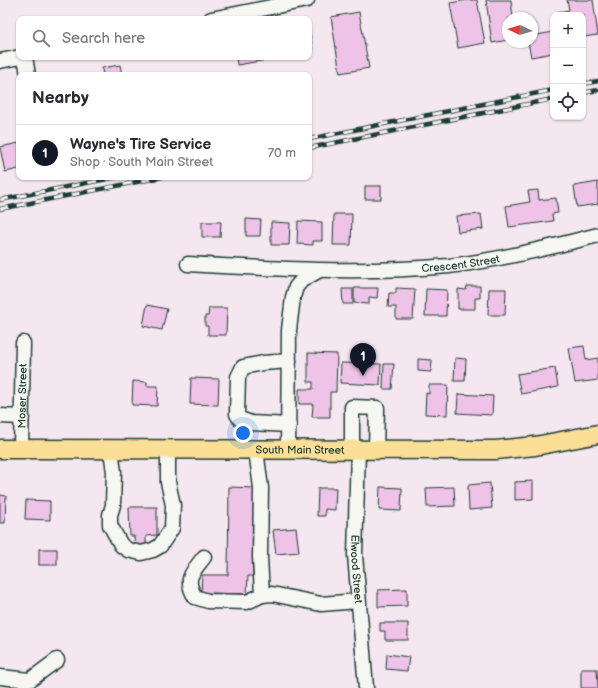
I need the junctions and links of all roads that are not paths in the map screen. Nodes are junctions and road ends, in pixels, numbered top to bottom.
1 (307, 0) edge
2 (226, 16) edge
3 (16, 58) edge
4 (26, 60) edge
5 (0, 61) edge
6 (28, 72) edge
7 (598, 235) edge
8 (188, 264) dead end
9 (320, 270) junction
10 (23, 343) dead end
11 (289, 361) junction
12 (0, 416) edge
13 (22, 416) junction
14 (289, 425) junction
15 (598, 434) edge
16 (0, 449) edge
17 (21, 449) junction
18 (111, 450) junction
19 (168, 450) junction
20 (256, 450) junction
21 (288, 450) junction
22 (355, 450) junction
23 (376, 450) junction
24 (204, 557) dead end
25 (262, 595) junction
26 (358, 601) junction
27 (57, 660) dead end
28 (0, 677) edge
29 (366, 688) edge

1 - 2 street
3 - 5 street
4 - 6 street
7 - 9 street, Crescent Street
8 - 9 street, Crescent Street
9 - 11 street, Crescent Street
10 - 13 street, Moser Street
11 - 14 street, Crescent Street
11 - 14 street
12 - 13 street
13 - 17 street, Moser Street
14 - 21 street, Crescent Street
15 - 23 main road, South Main Street
16 - 17 main road, South Main Street
17 - 18 main road, South Main Street
18 - 19 main road, South Main Street
18 - 19 street
19 - 20 main road, South Main Street
20 - 21 main road, South Main Street
20 - 25 street
21 - 22 main road, South Main Street
22 - 23 main road, South Main Street
22 - 23 street, Elwood Street
22 - 26 street, Elwood Street
24 - 25 street
25 - 26 street
26 - 29 street, Elwood Street
27 - 28 street

